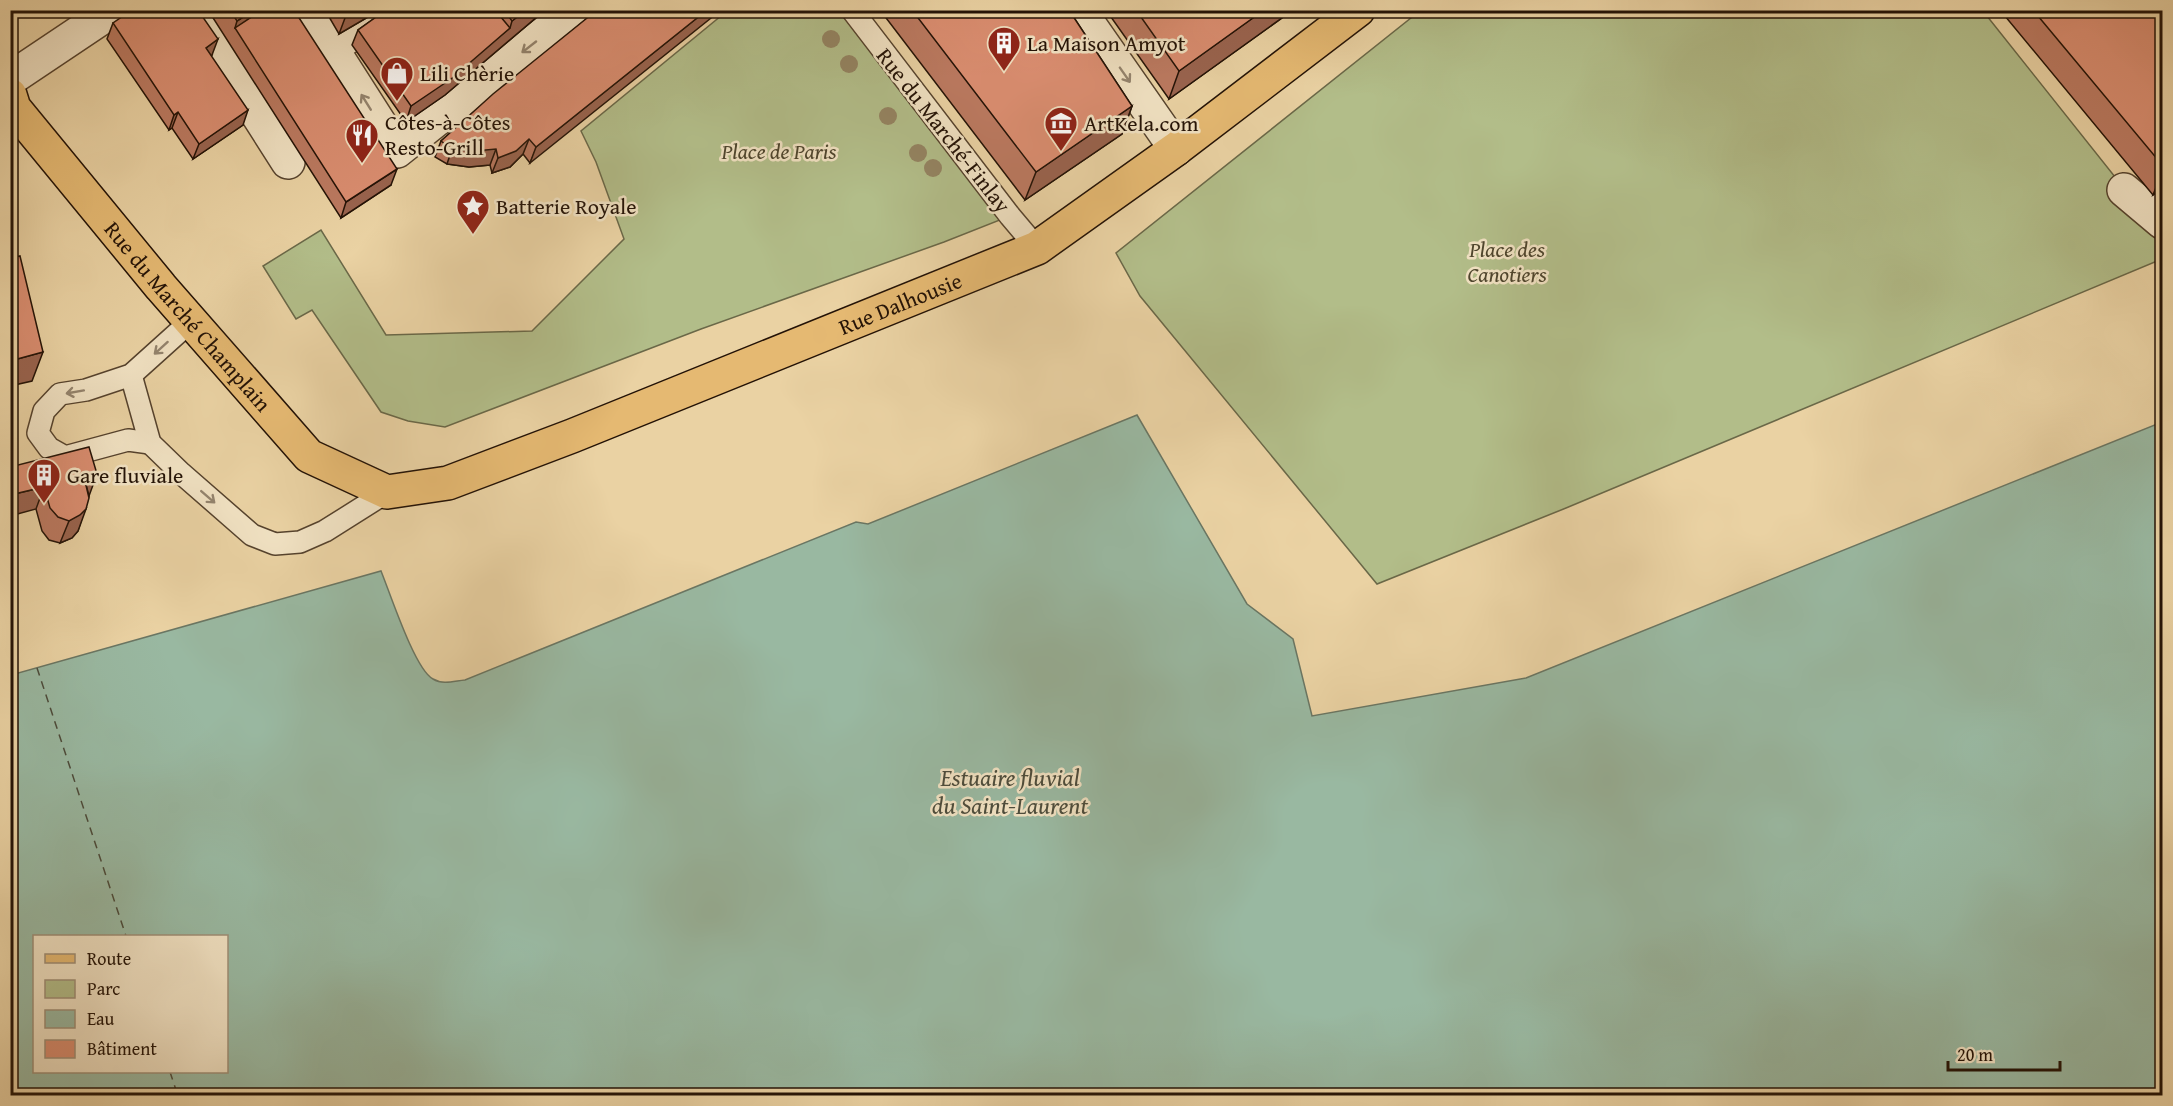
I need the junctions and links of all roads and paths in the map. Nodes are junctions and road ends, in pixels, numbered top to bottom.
1 (113, 10) edge
2 (191, 10) edge
3 (307, 10) edge
4 (393, 10) edge
5 (574, 10) edge
6 (852, 10) edge
7 (1079, 10) edge
8 (1341, 16) edge
9 (331, 47) junction
10 (11, 97) edge
11 (1176, 149) junction
12 (288, 162) dead end
13 (2124, 190) dead end
14 (2163, 222) edge
15 (1037, 248) junction
16 (191, 321) junction
17 (131, 375) junction
18 (150, 442) junction
19 (387, 492) junction

1 - 10 street
2 - 12 street
3 - 9 street
4 - 9 street
5 -> 9 street
6 - 15 lane, Rue du Marché-Finlay
7 -> 11 street
8 - 11 main road, Rue Dalhousie
10 - 16 main road, Rue du Marché Champlain
11 - 15 main road, Rue Dalhousie
13 - 14 street
15 - 19 main road, Rue Dalhousie
16 -> 17 lane
16 - 19 main road, Rue du Marché Champlain
17 - 18 lane
17 -> 18 lane
18 -> 19 lane

